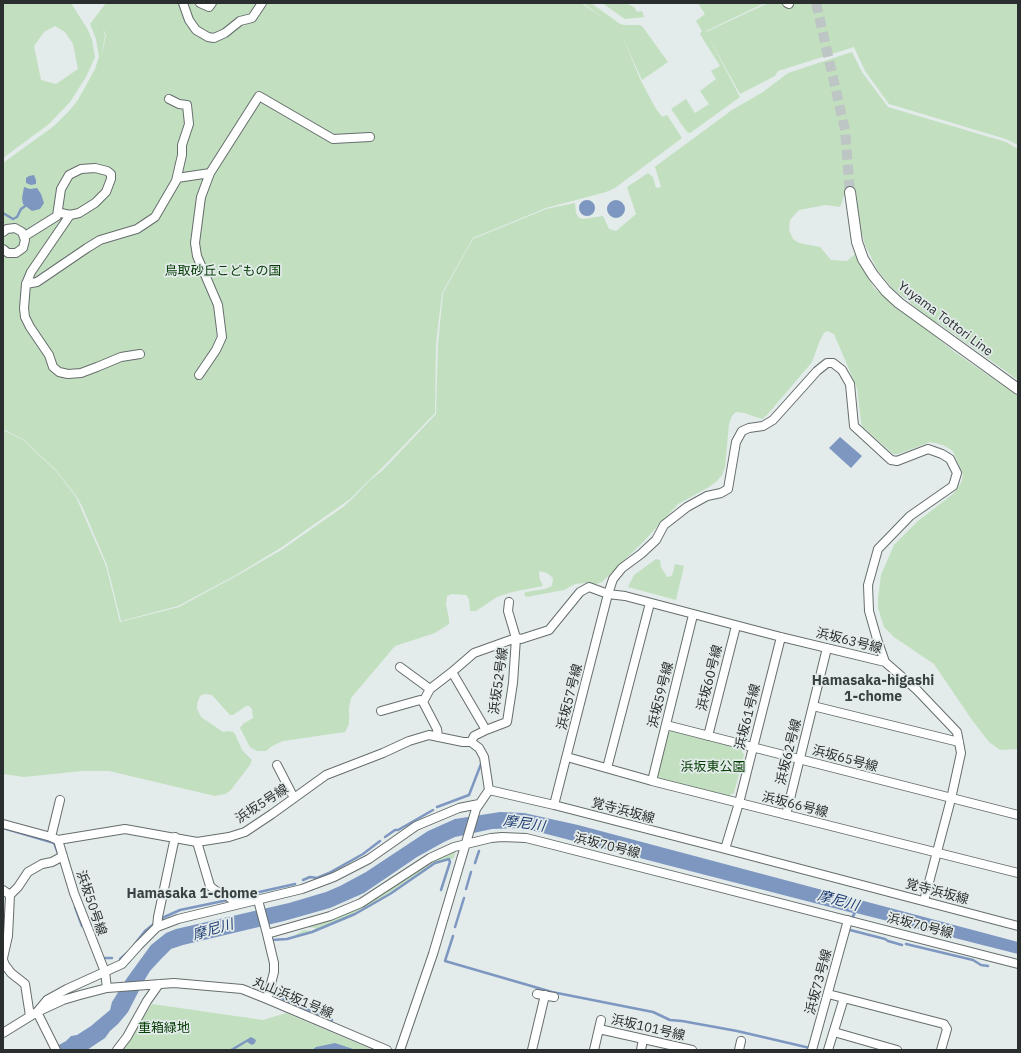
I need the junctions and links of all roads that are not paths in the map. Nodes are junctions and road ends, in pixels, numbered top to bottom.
1 (183, 3) edge
2 (200, 3) edge
3 (212, 3) edge
4 (262, 3) edge
5 (169, 99) dead end
6 (370, 137) dead end
7 (210, 173) junction
8 (177, 178) junction
9 (850, 192) tunnel mouth
10 (58, 211) junction
11 (70, 215) junction
12 (3, 232) edge
13 (25, 236) junction
14 (3, 249) edge
15 (26, 284) junction
16 (140, 354) dead end
17 (199, 375) dead end
18 (1018, 389) edge
19 (608, 594) junction
20 (509, 602) dead end
21 (650, 603) junction
22 (694, 615) junction
23 (736, 626) junction
24 (781, 637) junction
25 (516, 638) junction
26 (827, 648) junction
27 (885, 662) junction
28 (400, 667) dead end
29 (452, 672) junction
30 (430, 689) junction
31 (423, 702) junction
32 (813, 706) junction
33 (381, 711) dead end
34 (666, 725) junction
35 (486, 730) junction
36 (708, 736) junction
37 (438, 737) junction
38 (471, 742) junction
39 (959, 742) junction
40 (753, 748) junction
41 (567, 757) junction
42 (799, 759) junction
43 (277, 765) dead end
44 (607, 768) junction
45 (652, 781) junction
46 (489, 790) junction
47 (294, 798) junction
48 (951, 799) junction
49 (60, 800) dead end
50 (739, 803) junction
51 (554, 805) junction
52 (478, 806) junction
53 (786, 815) junction
54 (1018, 815) edge
55 (3, 824) edge
56 (175, 837) junction
57 (54, 839) junction
58 (468, 841) junction
59 (197, 842) junction
60 (725, 849) junction
61 (937, 852) junction
62 (63, 856) junction
63 (1018, 873) edge
64 (6, 893) edge
65 (924, 901) junction
66 (248, 902) junction
67 (259, 903) junction
68 (848, 920) junction
69 (1018, 926) edge
70 (157, 927) junction
71 (266, 932) junction
72 (5, 937) edge
73 (3, 959) edge
74 (1018, 964) edge
75 (105, 972) junction
76 (159, 984) junction
77 (107, 988) junction
78 (832, 995) dead end
79 (554, 997) dead end
80 (844, 998) junction
81 (267, 999) junction
82 (38, 1012) junction
83 (30, 1016) junction
84 (601, 1020) dead end
85 (599, 1029) junction
86 (834, 1032) junction
87 (3, 1033) edge
88 (643, 1039) junction
89 (742, 1041) dead end
90 (56, 1050) edge
91 (117, 1050) edge
92 (387, 1050) edge
93 (400, 1050) edge
94 (532, 1050) edge
95 (594, 1050) edge
96 (641, 1050) edge
97 (691, 1050) edge
98 (739, 1050) edge
99 (812, 1050) edge
100 (828, 1050) edge
101 (897, 1050) edge
102 (941, 1050) edge

1 - 4 street
2 - 3 street
5 - 8 street
6 - 7 street
7 - 8 street
7 - 17 street
8 - 15 street
9 - 18 main road, Yuyama Tottori Line
10 - 11 street
10 - 11 street
10 - 13 street
11 - 15 street
12 - 13 street
13 - 14 street
15 - 16 street
19 - 21 street, 浜坂63号線
19 - 25 street, 浜坂63号線
19 - 27 street, 浜坂57号線
19 - 41 street, 浜坂57号線
20 - 25 street
21 - 22 street, 浜坂63号線
21 - 44 street
22 - 23 street, 浜坂63号線
22 - 34 street, 浜坂59号線
23 - 24 street, 浜坂63号線
23 - 36 street, 浜坂60号線
24 - 26 street, 浜坂63号線
24 - 40 street, 浜坂61号線
25 - 29 street, 浜坂52号線
25 - 35 street, 浜坂52号線
26 - 27 street, 浜坂63号線
26 - 32 street, 浜坂62号線
27 - 39 street, 浜坂63号線
28 - 30 street
29 - 30 street, 浜坂52号線
29 - 35 street
30 - 31 street, 浜坂52号線
31 - 33 street
31 - 37 street
32 - 39 street
32 - 42 street, 浜坂62号線
34 - 36 street, 浜坂65号線
34 - 45 street, 浜坂59号線
35 - 38 street, 浜坂52号線
36 - 40 street, 浜坂65号線
37 - 38 street, 浜坂5号線
37 - 47 street, 浜坂5号線
38 - 46 street
39 - 48 street, 浜坂63号線
40 - 42 street, 浜坂65号線
40 - 50 street, 浜坂61号線
41 - 44 street, 浜坂66号線
41 - 51 street, 浜坂57号線
42 - 48 street, 浜坂65号線
42 - 53 street, 浜坂62号線
43 - 47 street
44 - 45 street, 浜坂66号線
45 - 50 street, 浜坂66号線
46 - 51 street, 覚寺浜坂線
46 - 52 street
47 - 59 street, 浜坂5号線
48 - 54 street, 浜坂65号線
48 - 61 street, 浜坂63号線
49 - 57 street
50 - 53 street, 浜坂66号線
50 - 60 street, 浜坂61号線
51 - 60 street, 覚寺浜坂線
52 - 58 street
52 - 67 street
53 - 61 street, 浜坂66号線
55 - 57 street, 浜坂5号線
56 - 57 street, 浜坂5号線
56 - 59 street, 浜坂5号線
56 - 70 street
57 - 62 street, 浜坂50号線
58 - 68 street, 浜坂70号線
58 - 71 street, 浜坂70号線
58 - 93 street
59 - 66 street
60 - 65 street, 覚寺浜坂線
61 - 63 street, 浜坂66号線
61 - 65 street, 浜坂63号線
62 - 64 street
62 - 75 street, 浜坂50号線
64 - 72 street
65 - 69 street, 覚寺浜坂線
66 - 67 street
66 - 70 street
67 - 71 street
68 - 74 street, 浜坂70号線
68 - 99 street, 浜坂73号線
70 - 75 street
71 - 81 street
72 - 73 street
73 - 83 street
75 - 77 street, 浜坂50号線
75 - 82 street
76 - 77 street, 丸山浜坂1号線
76 - 81 street, 丸山浜坂1号線
76 - 91 street
77 - 82 street, 丸山浜坂1号線
78 - 80 street
79 - 94 street
80 - 86 street
80 - 102 street
81 - 92 street, 丸山浜坂1号線
82 - 83 street, 丸山浜坂1号線
82 - 90 street
83 - 87 street, 丸山浜坂1号線
84 - 85 street
85 - 88 street, 浜坂101号線
85 - 95 street
86 - 100 street
86 - 101 street
88 - 96 street
88 - 97 street, 浜坂101号線
89 - 98 street

